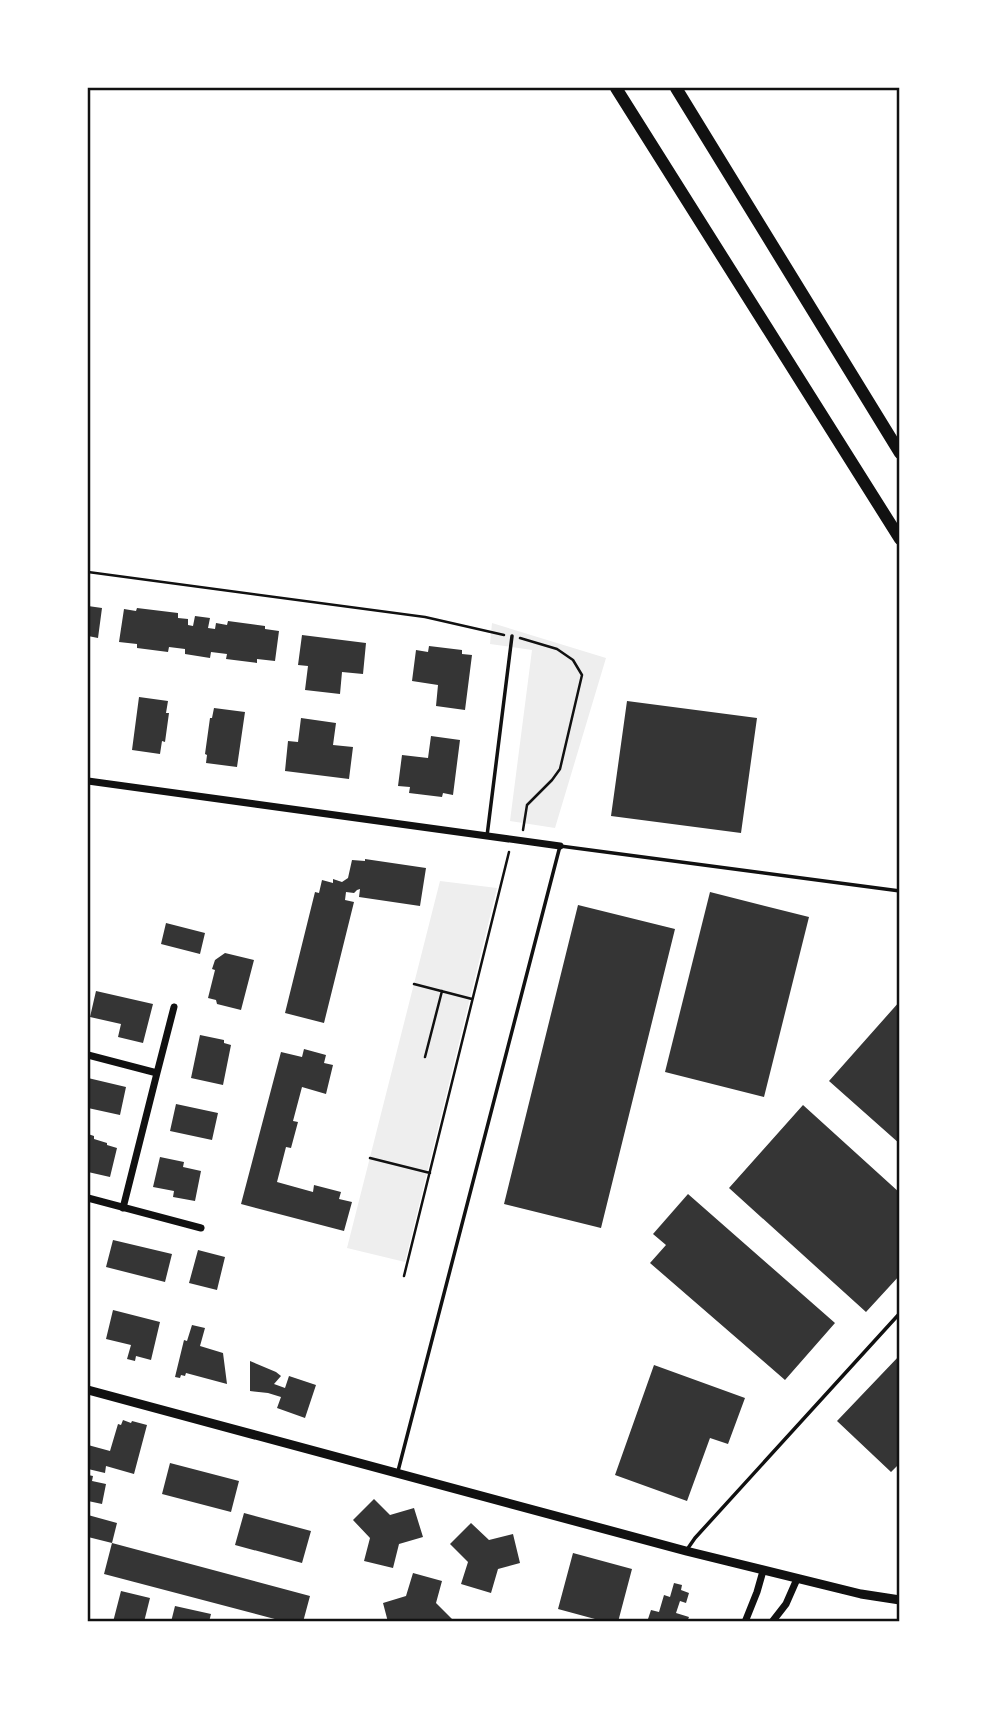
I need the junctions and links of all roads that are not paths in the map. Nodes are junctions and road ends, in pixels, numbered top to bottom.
1 (616, 88) edge
2 (676, 88) edge
3 (900, 453) edge
4 (900, 539) edge
5 (512, 636) road end
6 (88, 781) edge
7 (487, 836) junction
8 (560, 846) junction
9 (900, 891) edge
10 (174, 1007) dead end
11 (88, 1055) edge
12 (157, 1073) junction
13 (88, 1198) edge
14 (123, 1208) junction
15 (201, 1228) dead end
16 (900, 1313) edge
17 (88, 1390) edge
18 (397, 1473) junction
19 (686, 1551) junction
20 (763, 1571) junction
21 (797, 1579) junction
22 (900, 1600) edge
23 (745, 1622) edge
24 (772, 1622) edge

1 - 4 highway
2 - 3 highway
5 - 7 lane
6 - 7 street
7 - 8 street
8 - 9 lane
8 - 18 lane
10 - 12 street
11 - 12 street
12 - 14 street
13 - 14 street
14 - 15 street
16 - 19 lane
17 - 18 street
18 - 19 street
19 - 20 street
20 - 21 street
20 - 23 street
21 - 22 street
21 - 24 street

